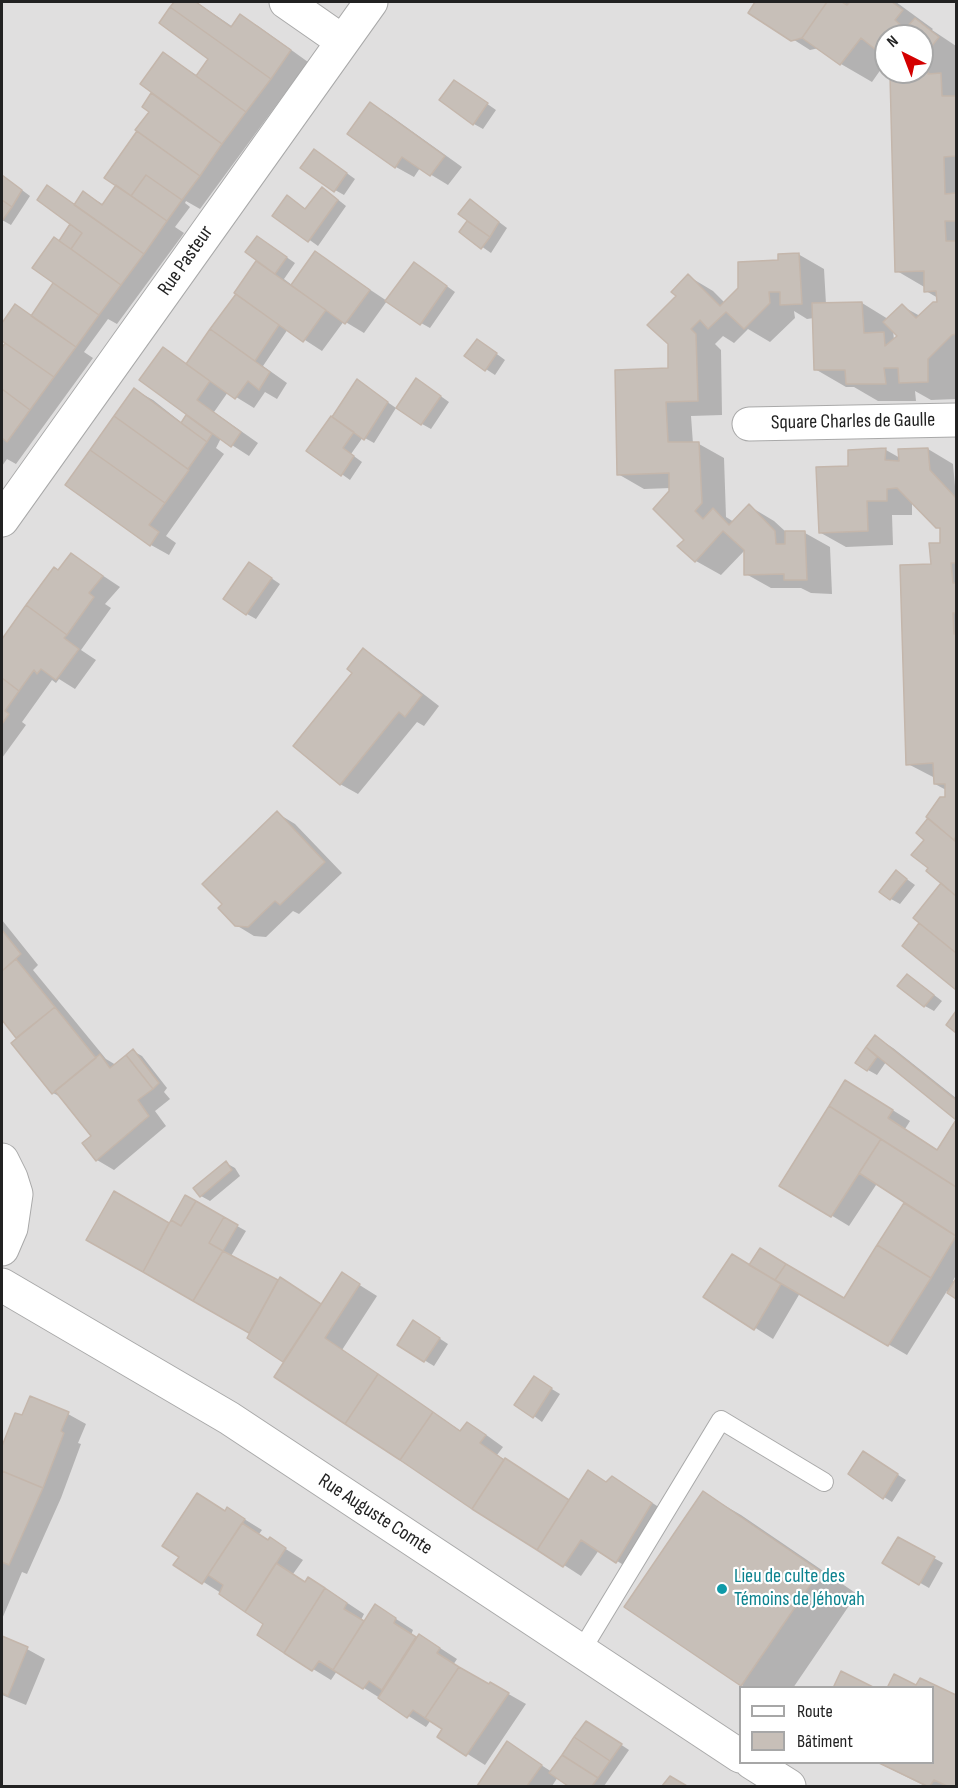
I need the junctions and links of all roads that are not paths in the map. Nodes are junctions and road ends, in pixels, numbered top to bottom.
1 (286, 2) edge
2 (371, 2) edge
3 (342, 41) junction
4 (957, 420) edge
5 (749, 424) dead end
6 (2, 520) edge
7 (2, 1160) edge
8 (2, 1249) edge
9 (2, 1285) edge
10 (824, 1482) dead end
11 (581, 1651) junction
12 (739, 1755) edge
13 (754, 1764) edge
14 (789, 1786) edge

1 - 3 street
2 - 3 street, Rue Pasteur
3 - 6 street, Rue Pasteur
4 - 5 street, Square Charles de Gaulle
7 - 8 street
9 - 11 street, Rue Auguste Comte
10 - 11 lane
11 - 12 street, Rue Auguste Comte
13 - 14 street

